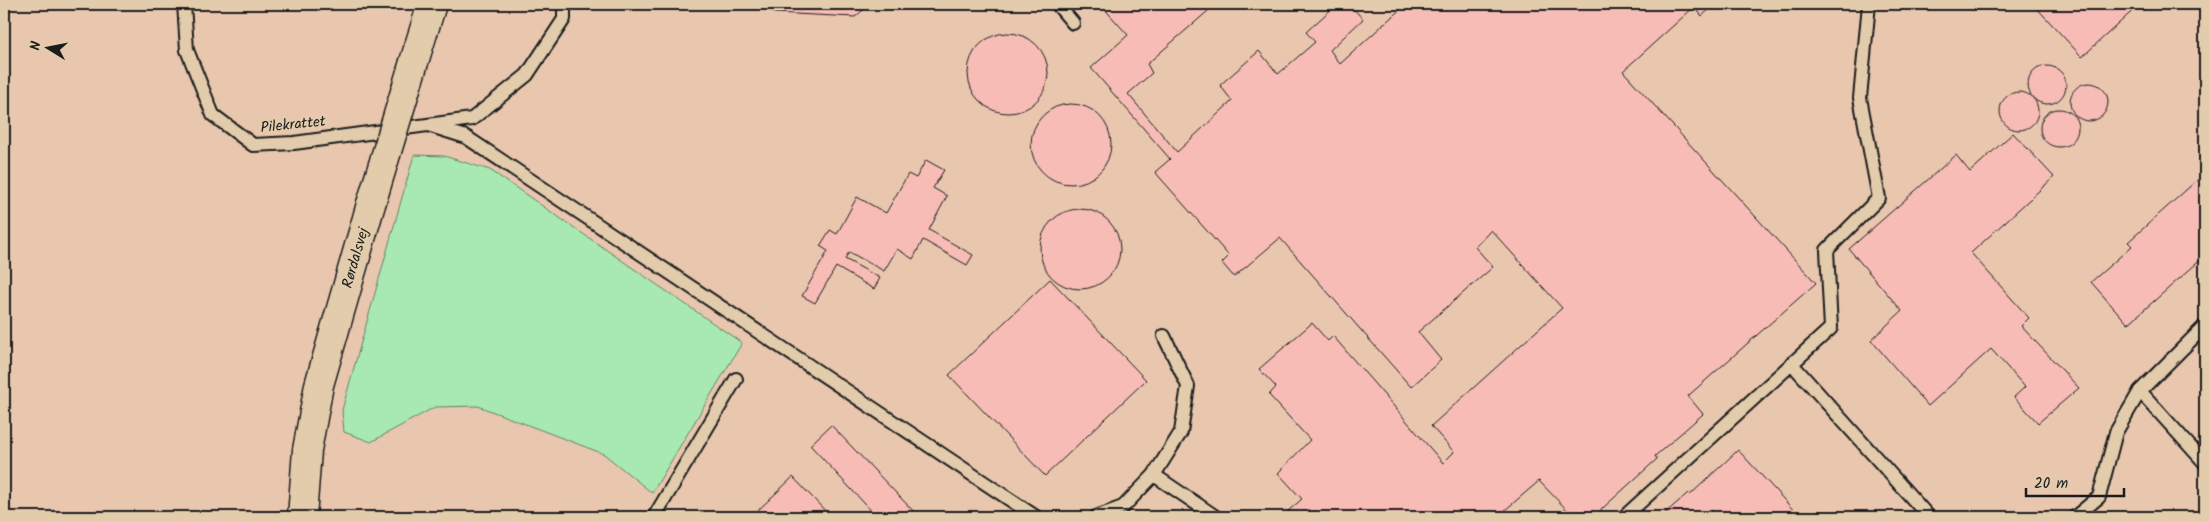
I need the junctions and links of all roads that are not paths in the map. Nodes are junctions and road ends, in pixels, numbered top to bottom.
1 (184, 4) edge
2 (432, 4) edge
3 (564, 4) edge
4 (1056, 4) edge
5 (1869, 4) edge
6 (1073, 23) dead end
7 (428, 125) junction
8 (2205, 326) edge
9 (1164, 336) dead end
10 (1792, 364) junction
11 (736, 379) dead end
12 (2140, 391) junction
13 (2205, 463) edge
14 (1154, 475) junction
15 (302, 517) edge
16 (654, 517) edge
17 (1036, 517) edge
18 (1096, 517) edge
19 (1216, 517) edge
20 (1624, 517) edge
21 (1929, 517) edge
22 (2075, 517) edge

1 - 7 lane, Pilekrattet
2 - 15 street, Rørdalsvej, bridge
3 - 7 lane, Pilekrattet
4 - 6 lane
5 - 10 lane
7 - 17 lane
8 - 12 lane
9 - 14 lane
10 - 20 lane
10 - 21 lane
11 - 16 lane
12 - 13 lane
12 - 22 lane
14 - 18 lane
14 - 19 lane

